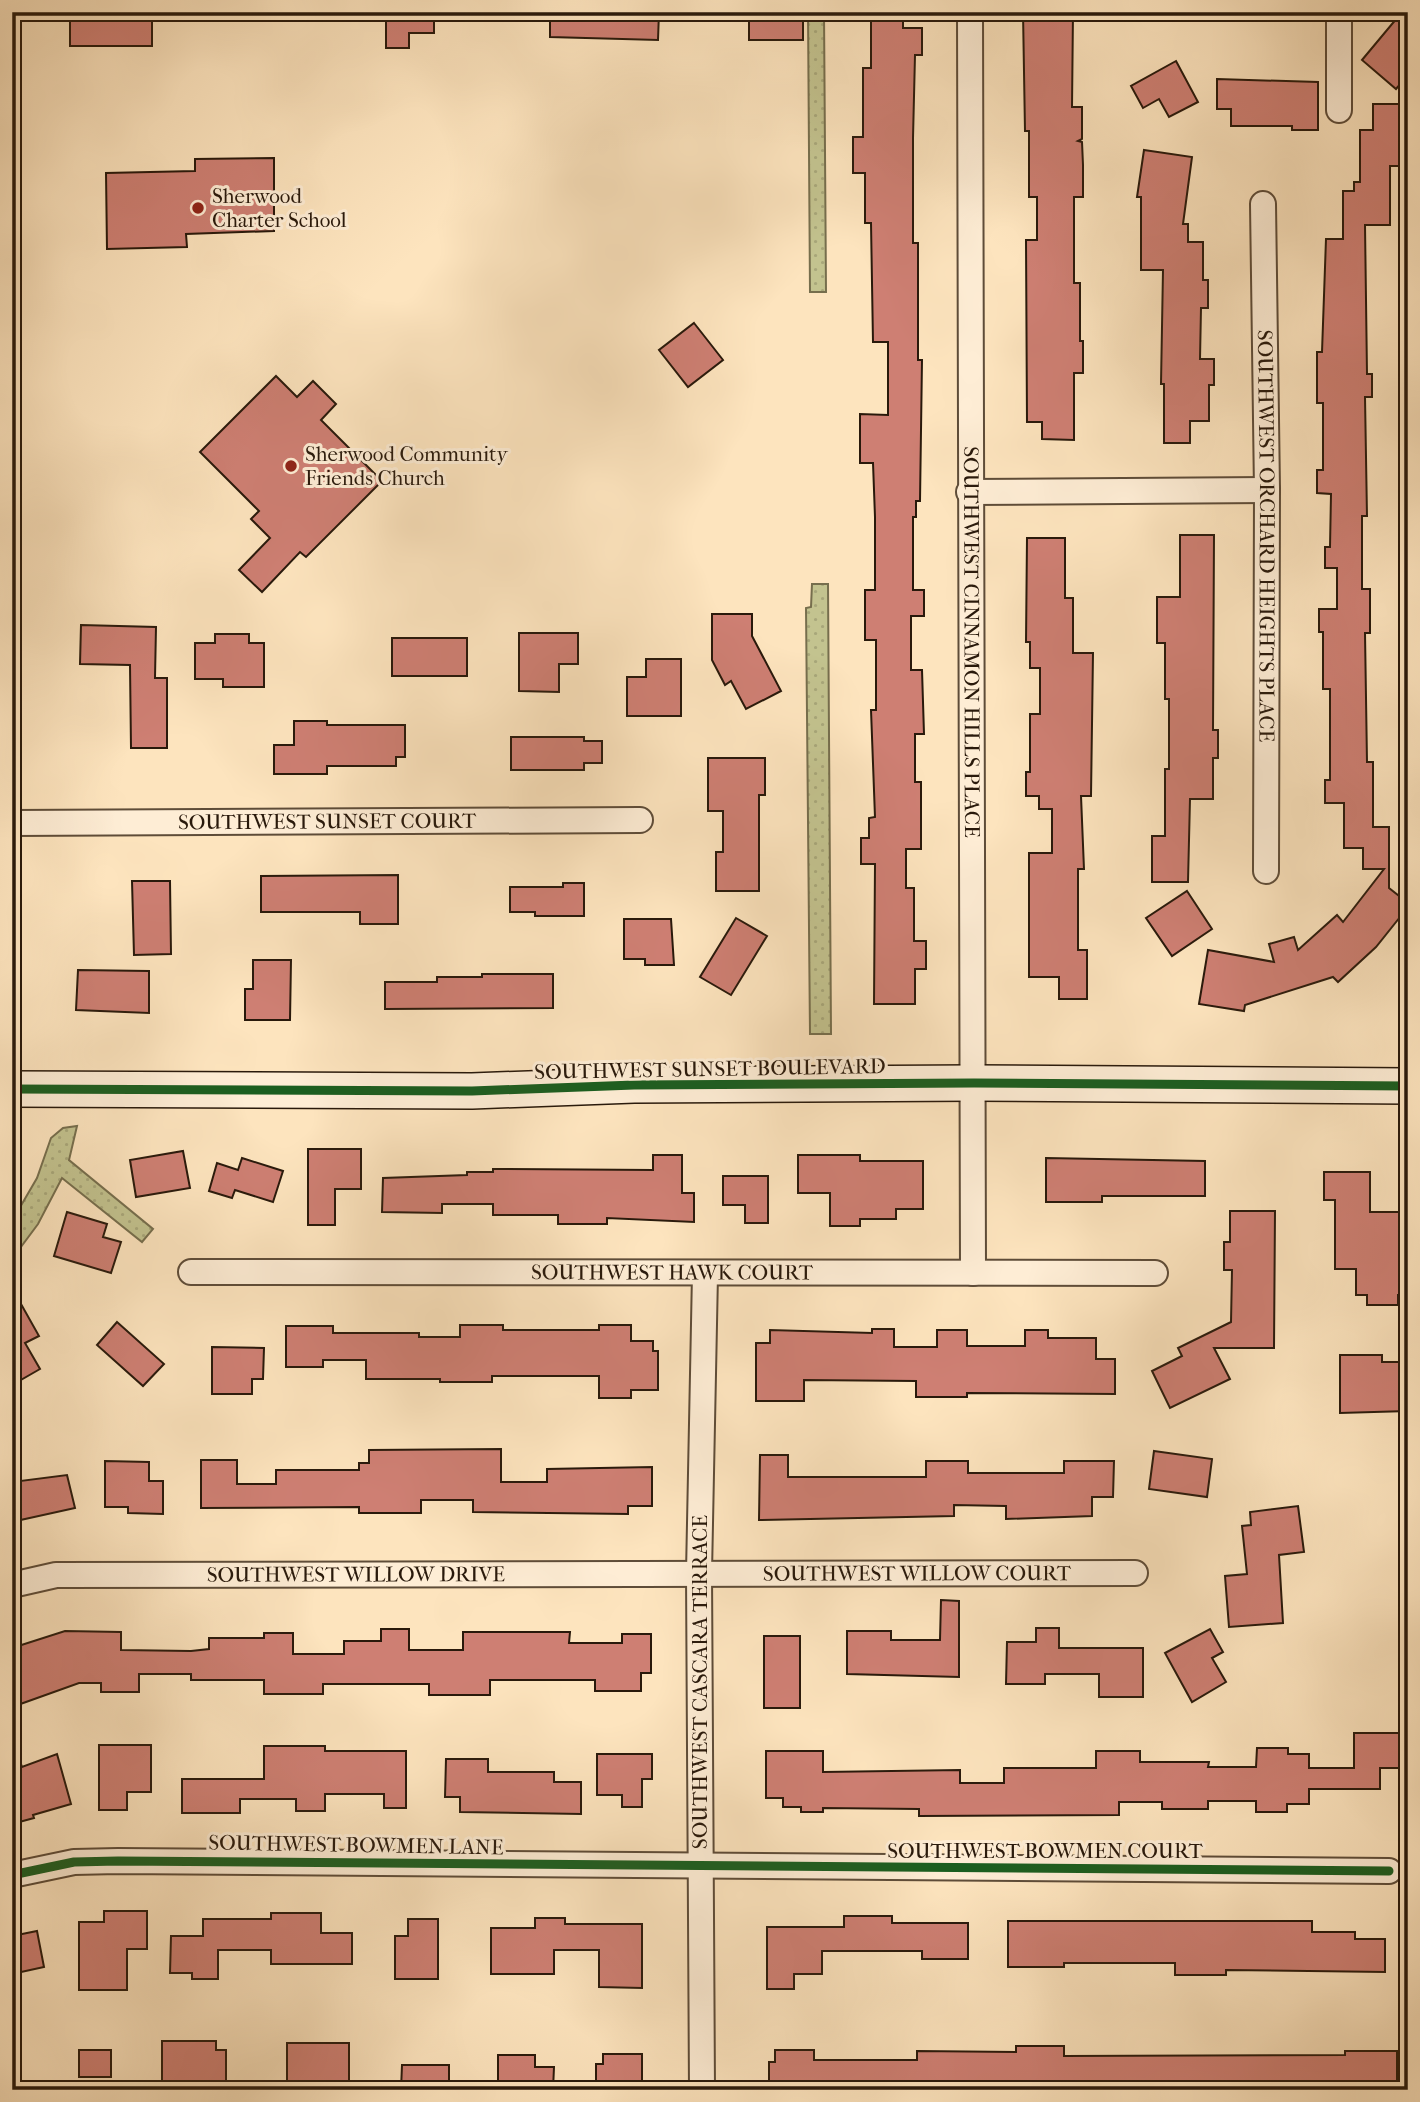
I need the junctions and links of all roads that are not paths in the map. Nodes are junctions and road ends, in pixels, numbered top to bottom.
1 (970, 12) edge
2 (1339, 12) edge
3 (1339, 110) dead end
4 (1263, 204) dead end
5 (1267, 490) junction
6 (969, 492) junction
7 (640, 820) dead end
8 (12, 823) edge
9 (1266, 871) dead end
10 (974, 1083) junction
11 (1408, 1086) edge
12 (12, 1089) edge
13 (191, 1272) dead end
14 (973, 1273) junction
15 (1155, 1273) dead end
16 (705, 1274) junction
17 (699, 1573) junction
18 (1135, 1573) dead end
19 (12, 1585) edge
20 (701, 1866) junction
21 (1389, 1871) dead end
22 (12, 1875) edge
23 (702, 2090) edge

1 - 6 street, SOUTHWEST CINNAMON HILLS PLACE
2 - 3 street
4 - 5 street, SOUTHWEST ORCHARD HEIGHTS PLACE
5 - 6 street
5 - 9 street, SOUTHWEST ORCHARD HEIGHTS PLACE
6 - 10 street, SOUTHWEST CINNAMON HILLS PLACE
7 - 8 street, SOUTHWEST SUNSET COURT
10 - 11 main road, SOUTHWEST SUNSET BOULEVARD
10 - 12 main road, SOUTHWEST SUNSET BOULEVARD
10 - 14 street, SOUTHWEST CINNAMON HILLS PLACE
13 - 16 street, SOUTHWEST HAWK COURT
14 - 15 street, SOUTHWEST HAWK COURT
14 - 16 street, SOUTHWEST HAWK COURT
16 - 17 street, SOUTHWEST CASCARA TERRACE
17 - 18 street, SOUTHWEST WILLOW COURT
17 - 19 street, SOUTHWEST WILLOW DRIVE
17 - 20 street, SOUTHWEST CASCARA TERRACE
20 - 21 street, SOUTHWEST BOWMEN COURT
20 - 22 street, SOUTHWEST BOWMEN LANE
20 - 23 street, SOUTHWEST CASCARA TERRACE

